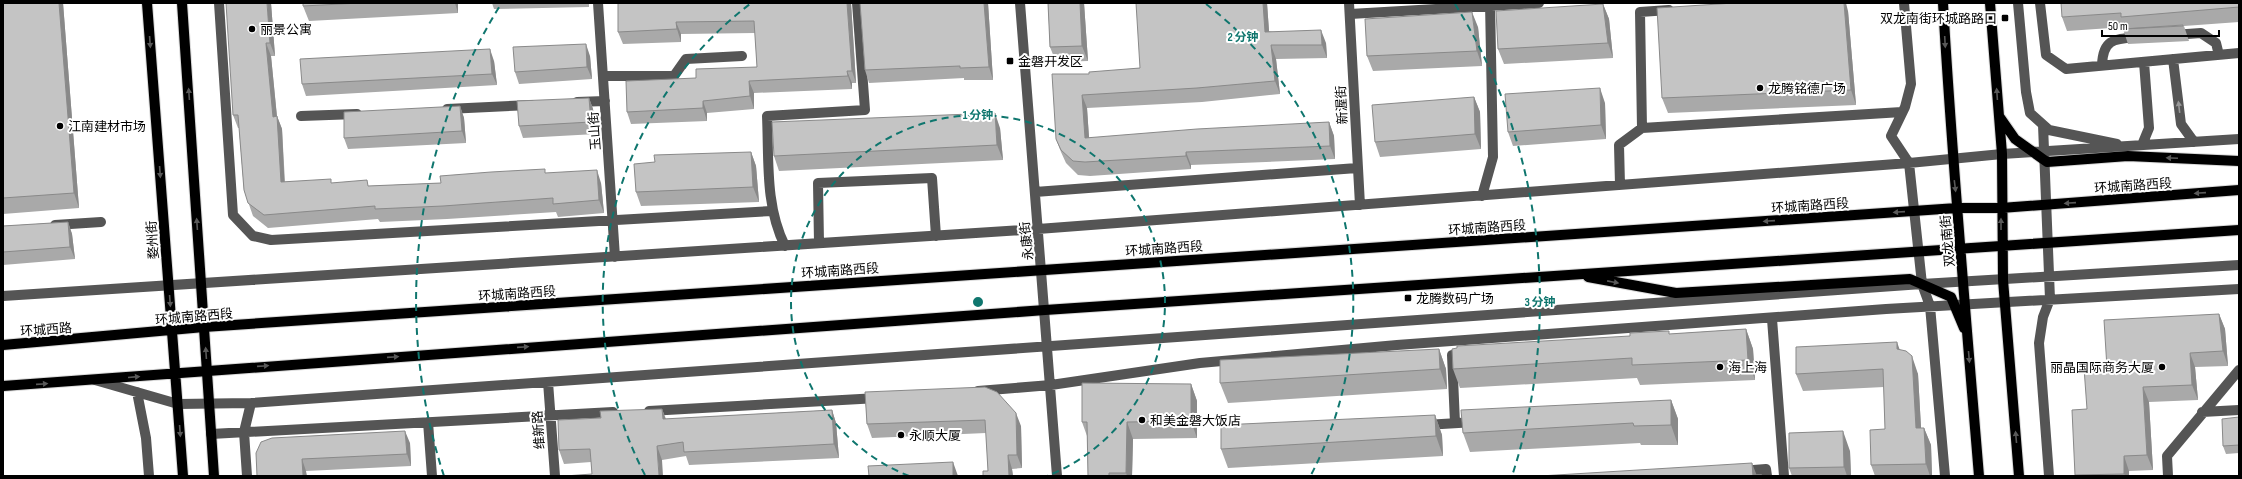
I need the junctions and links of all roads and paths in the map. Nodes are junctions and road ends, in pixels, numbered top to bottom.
1 (147, 3) edge
2 (182, 3) edge
3 (219, 3) edge
4 (598, 3) edge
5 (857, 3) edge
6 (1020, 3) edge
7 (1349, 3) edge
8 (1539, 3) edge
9 (1904, 3) edge
10 (1943, 3) edge
11 (1990, 3) edge
12 (2018, 3) edge
13 (2040, 3) edge
14 (1490, 4) edge
15 (1679, 9) edge
16 (1350, 14) junction
17 (2163, 36) dead end
18 (2148, 37) dead end
19 (2239, 53) edge
20 (2219, 55) junction
21 (742, 56) dead end
22 (2173, 59) junction
23 (2144, 62) junction
24 (2102, 66) junction
25 (603, 76) junction
26 (605, 101) junction
27 (566, 103) edge
28 (542, 104) edge
29 (433, 110) edge
30 (1902, 112) junction
31 (371, 113) edge
32 (1998, 115) junction
33 (301, 116) dead end
34 (2044, 126) junction
35 (1642, 128) junction
36 (2239, 139) edge
37 (2194, 142) junction
38 (2142, 145) junction
39 (2127, 146) junction
40 (2034, 152) junction
41 (2002, 154) junction
42 (2045, 156) junction
43 (1952, 160) junction
44 (2239, 161) edge
45 (1909, 163) junction
46 (1357, 168) junction
47 (1620, 185) junction
48 (2239, 190) edge
49 (1035, 192) junction
50 (1482, 196) junction
51 (1360, 205) junction
52 (2046, 205) junction
53 (1958, 208) junction
54 (2001, 208) junction
55 (772, 211) junction
56 (1914, 211) junction
57 (613, 220) junction
58 (101, 222) dead end
59 (41, 226) edge
60 (1038, 229) junction
61 (2239, 230) edge
62 (936, 236) junction
63 (819, 243) junction
64 (2048, 243) junction
65 (785, 246) junction
66 (2002, 246) junction
67 (1961, 248) junction
68 (1918, 251) junction
69 (615, 257) junction
70 (2239, 265) edge
71 (1042, 270) junction
72 (1575, 274) junction
73 (2049, 277) junction
74 (2003, 280) junction
75 (1964, 282) junction
76 (201, 284) junction
77 (1922, 284) junction
78 (169, 286) junction
79 (2239, 289) edge
80 (3, 296) edge
81 (2050, 299) junction
82 (2005, 302) junction
83 (1966, 304) junction
84 (1954, 305) junction
85 (1930, 306) junction
86 (1045, 310) junction
87 (1772, 319) junction
88 (204, 327) junction
89 (172, 330) junction
90 (1967, 334) junction
91 (90, 339) joint
92 (1452, 341) junction
93 (3, 345) edge
94 (1048, 345) junction
95 (207, 370) junction
96 (2239, 370) edge
97 (175, 373) junction
98 (95, 380) junction
99 (548, 382) junction
100 (1051, 385) junction
101 (3, 386) edge
102 (137, 392) junction
103 (965, 392) edge
104 (886, 398) edge
105 (251, 403) junction
106 (178, 404) junction
107 (210, 404) junction
108 (2239, 410) edge
109 (636, 411) edge
110 (621, 412) edge
111 (2202, 412) junction
112 (550, 415) junction
113 (428, 422) junction
114 (1487, 422) edge
115 (1455, 423) junction
116 (1416, 426) edge
117 (244, 432) junction
118 (211, 434) junction
119 (1728, 472) edge
120 (149, 476) edge
121 (183, 476) edge
122 (214, 476) edge
123 (247, 476) edge
124 (432, 476) edge
125 (554, 476) edge
126 (1057, 476) edge
127 (1766, 476) edge
128 (1784, 476) edge
129 (1945, 476) edge
130 (1979, 476) edge
131 (2019, 476) edge
132 (2050, 476) edge
133 (2168, 476) edge

1 -> 78 main road, 婺州街
76 -> 2 main road
3 - 57 street
4 - 25 street, 玉山街
5 - 55 street
6 - 49 street, 永康街
7 - 16 street, 新渥街
8 - 14 street
9 - 30 street
10 -> 43 main road, 双龙南街
32 -> 11 main road
12 - 34 street
13 - 24 street
14 - 16 street
14 - 50 street
15 - 35 street
16 - 46 street, 新渥街
17 - 20 street
18 - 24 street
19 - 20 street
20 - 22 street
21 - 25 street
22 - 23 street
37 -> 22 street
23 - 24 street
23 - 38 street
25 - 26 street, 玉山街
26 - 27 street
26 - 57 street, 玉山街
28 - 29 street
30 - 35 street
30 - 45 street
31 - 33 street
32 - 40 main road
32 - 41 main road
34 - 39 street
34 - 42 street
35 - 47 street
36 - 37 street
37 - 38 street
38 - 39 street
39 - 42 street
40 - 41 street
40 - 42 main road
41 - 43 street
41 - 54 main road
44 -> 42 main road
42 - 52 street
43 - 45 street
43 -> 53 main road, 双龙南街
45 - 47 street
45 - 56 street
46 - 49 street
46 - 51 street, 新渥街
47 - 50 street
48 -> 52 main road, 环城南路西段
49 - 60 street, 永康街
50 - 51 street
51 - 60 street
52 - 54 main road, 环城南路西段
52 - 64 street
53 - 54 main road, 环城南路西段
53 - 56 main road, 环城南路西段
53 - 67 main road, 双龙南街
66 -> 54 main road
55 - 57 street
55 - 65 street
56 - 68 street
56 -> 71 main road, 环城南路西段
57 - 69 street, 玉山街
58 - 59 street
60 - 62 street
60 - 71 street, 永康街
61 - 64 main road
62 - 63 street
62 - 63 street
63 - 65 street
64 - 66 main road
64 - 73 street
65 - 69 street
66 - 67 main road
66 - 74 main road
67 - 68 main road
67 - 75 main road, 双龙南街
68 - 72 main road
68 - 77 street
69 - 76 street
70 - 73 street
71 - 86 street, 永康街
71 - 88 main road, 环城南路西段
72 -> 77 main road
72 - 86 main road
73 - 74 street
73 - 81 street
74 - 75 street
74 - 82 main road
75 - 77 street
75 - 83 main road, 双龙南街
76 - 78 street
76 - 88 main road
77 - 84 main road
77 - 85 street
77 - 94 street
78 - 80 street
78 -> 89 main road, 婺州街
79 - 81 street
81 - 82 street
81 - 132 street
82 - 83 street
131 -> 82 main road
83 - 84 street
83 - 90 main road, 双龙南街
84 - 85 street
84 - 90 main road
85 - 87 street
85 - 129 street
86 - 94 street, 永康街
95 -> 86 main road
87 - 92 street
87 - 128 street
88 - 89 main road, 环城南路西段
95 -> 88 main road
89 - 91 main road, 环城南路西段
89 - 97 main road, 婺州街
90 -> 130 main road, 双龙南街
91 - 93 main road, 环城西路
92 - 100 street
92 - 115 street
94 - 99 street
94 - 100 street, 永康街
95 - 97 main road
95 - 107 main road
96 - 111 street
98 -> 97 main road
97 - 106 main road, 婺州街
101 -> 98 main road
98 - 102 street
99 - 105 street
99 - 112 street, 维新路
100 - 103 street
100 - 126 street, 永康街
102 - 106 street
102 - 120 street
104 - 109 street
105 - 107 street
105 - 117 street
106 - 107 street
106 -> 121 main road, 婺州街
107 - 118 main road
108 - 111 street
110 - 112 street
111 - 133 street
112 - 113 street
112 - 125 street, 维新路
113 - 117 street
113 - 124 street
114 - 115 street
115 - 116 street
117 - 118 street
117 - 123 street
118 - 122 main road
119 - 127 street

